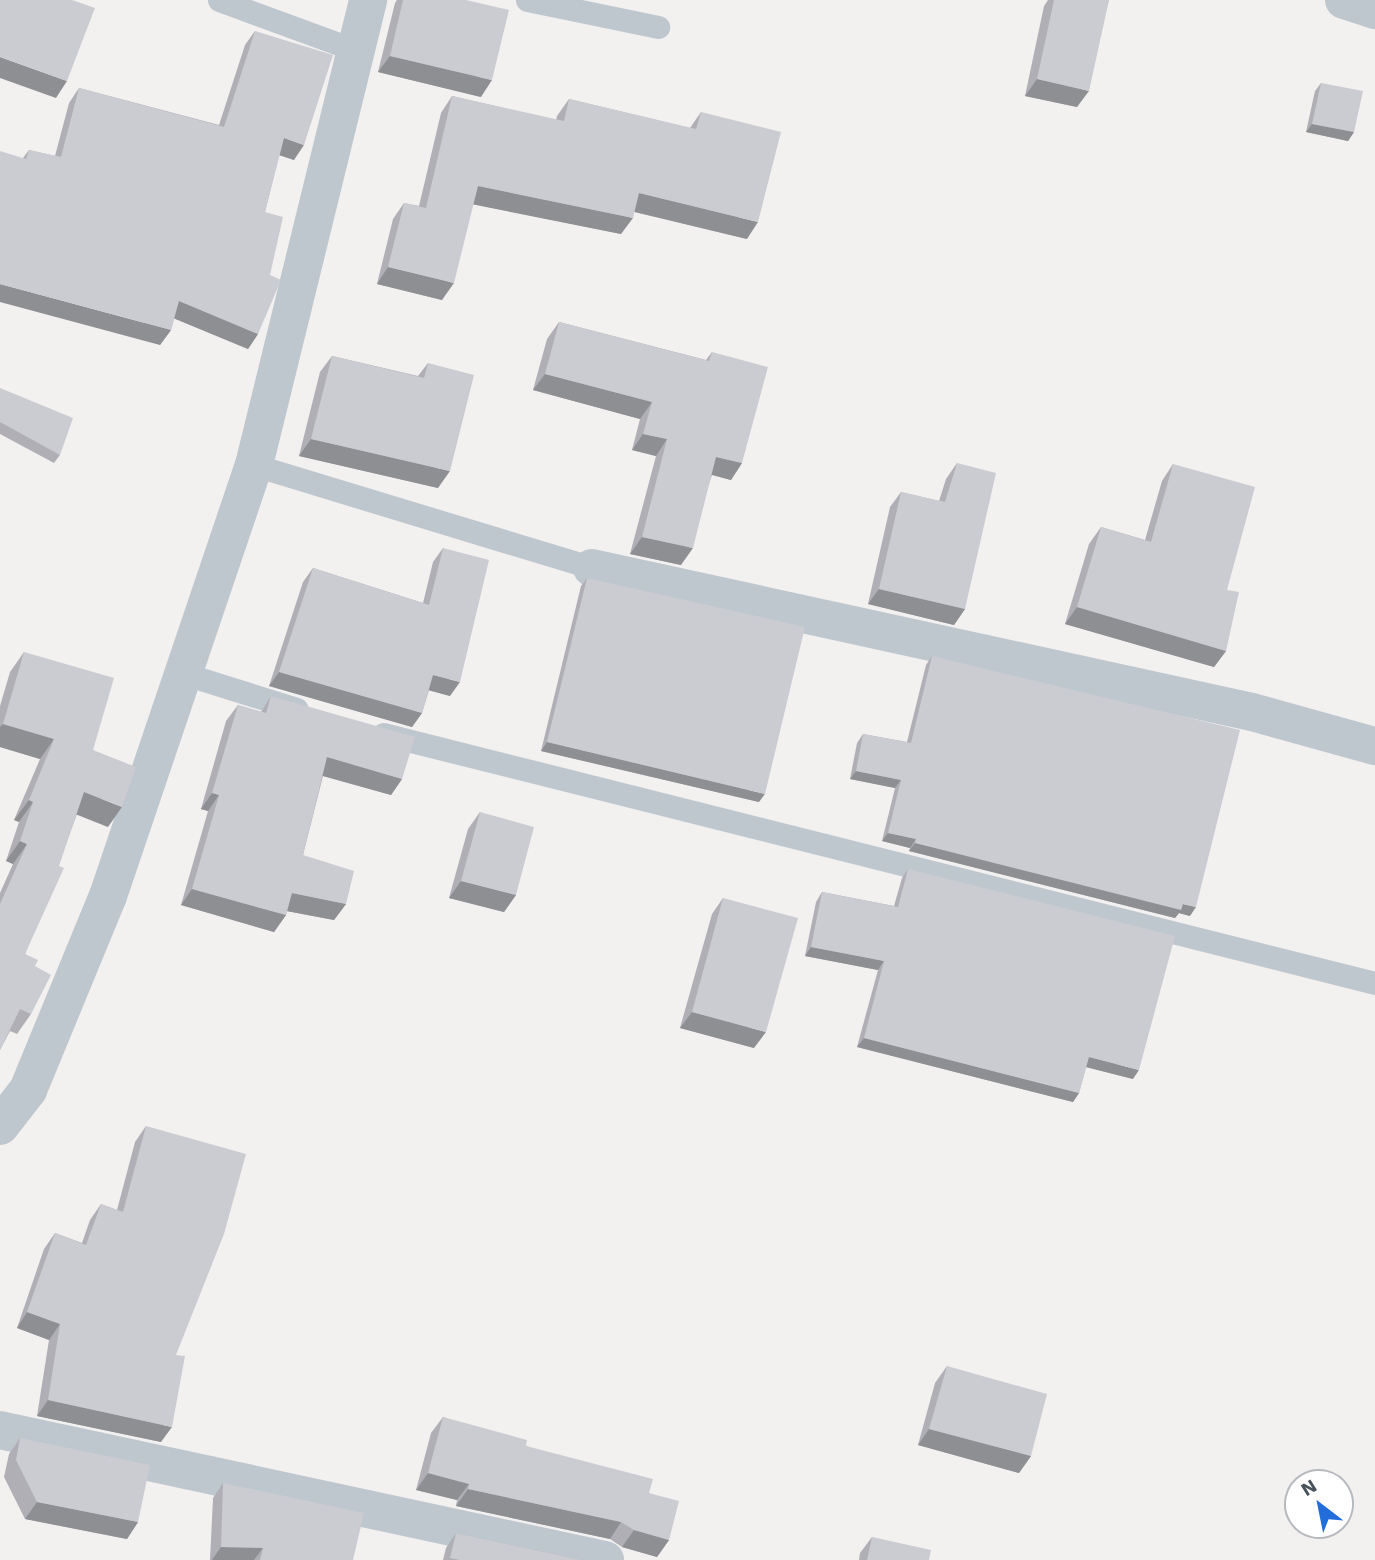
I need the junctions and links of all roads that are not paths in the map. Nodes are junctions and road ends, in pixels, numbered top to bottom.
1 (219, 0) edge
2 (368, 0) edge
3 (527, 0) edge
4 (1343, 0) edge
5 (1375, 10) edge
6 (658, 27) dead end
7 (355, 50) junction
8 (254, 465) junction
9 (592, 568) joint
10 (185, 674) junction
11 (318, 716) edge
12 (358, 728) edge
13 (1375, 746) edge
14 (1375, 983) edge
15 (0, 1126) edge
16 (0, 1430) edge
17 (605, 1560) edge

1 - 7 lane
2 - 7 street
3 - 6 lane
4 - 5 street
7 - 8 street
8 - 9 lane
8 - 10 street
9 - 13 street
10 - 11 lane
10 - 15 street
12 - 14 lane
16 - 17 street

